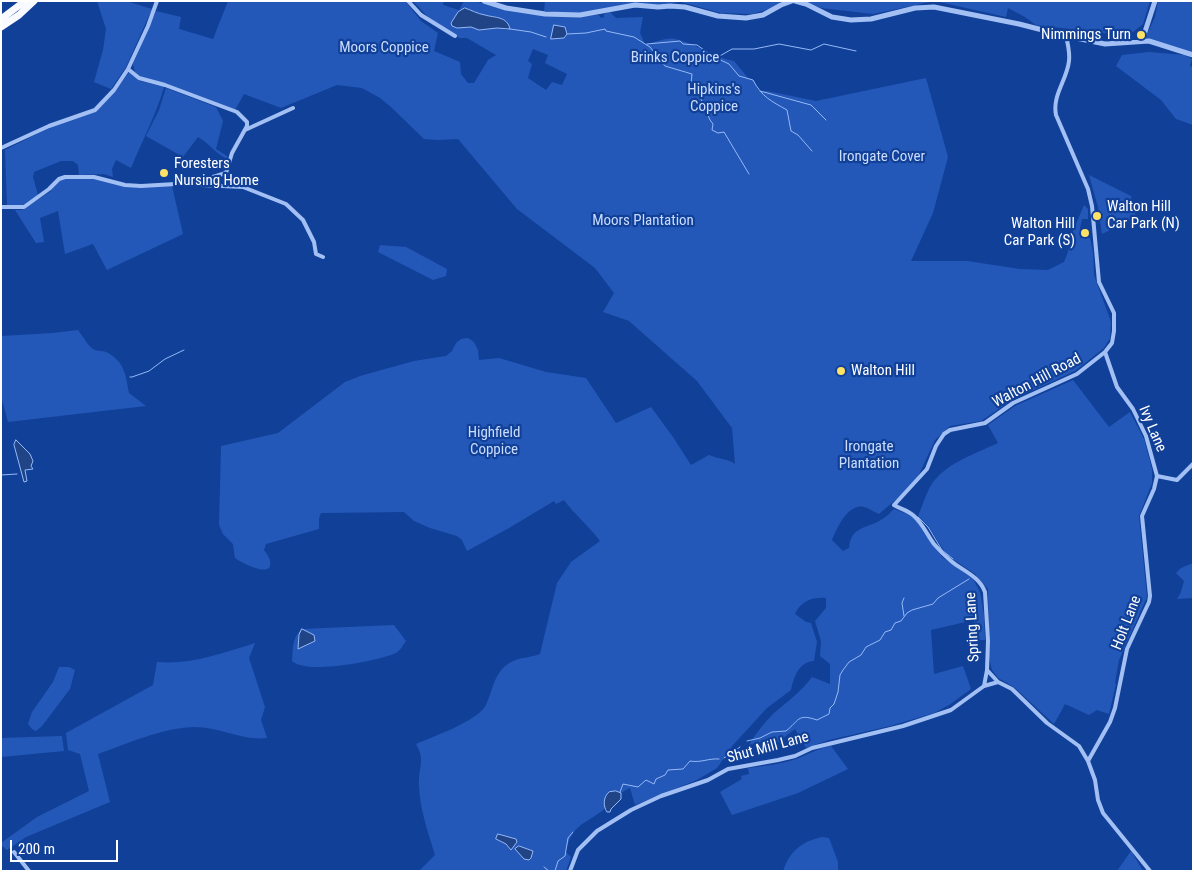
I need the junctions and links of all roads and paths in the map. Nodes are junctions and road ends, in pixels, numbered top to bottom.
1 (25, 1) edge
2 (34, 1) edge
3 (157, 1) edge
4 (408, 1) edge
5 (484, 1) edge
6 (794, 1) edge
7 (1155, 1) edge
8 (1, 19) edge
9 (1, 27) edge
10 (456, 36) dead end
11 (1066, 36) junction
12 (1142, 41) junction
13 (1193, 56) edge
14 (128, 69) junction
15 (293, 108) dead end
16 (243, 131) junction
17 (1, 148) edge
18 (193, 183) junction
19 (1, 207) edge
20 (323, 257) dead end
21 (1106, 352) junction
22 (1193, 464) edge
23 (1157, 476) junction
24 (894, 505) joint
25 (987, 670) junction
26 (996, 682) junction
27 (984, 686) junction
28 (1088, 761) junction
29 (14, 852) dead end
30 (29, 871) edge
31 (570, 871) edge
32 (1150, 871) edge

1 - 8 highway
2 - 9 highway
3 - 14 street
4 - 10 street
5 - 6 street
6 - 11 street
7 - 12 street
11 - 12 street
11 - 21 street
12 - 13 street
14 - 16 street
14 - 17 street
15 - 16 street
16 - 18 street
18 - 19 street
18 - 20 street
21 - 23 street, Ivy Lane
21 - 24 street, Walton Hill Road
22 - 23 street, Ivy Lane
23 - 28 street, Holt Lane
24 - 25 street, Spring Lane
25 - 26 street, Spring Lane
25 - 27 street, Spring Lane
26 - 27 street, Shut Mill Lane
26 - 28 street, Spring Lane
27 - 31 street, Shut Mill Lane
28 - 32 street, Spring Lane
29 - 30 street

